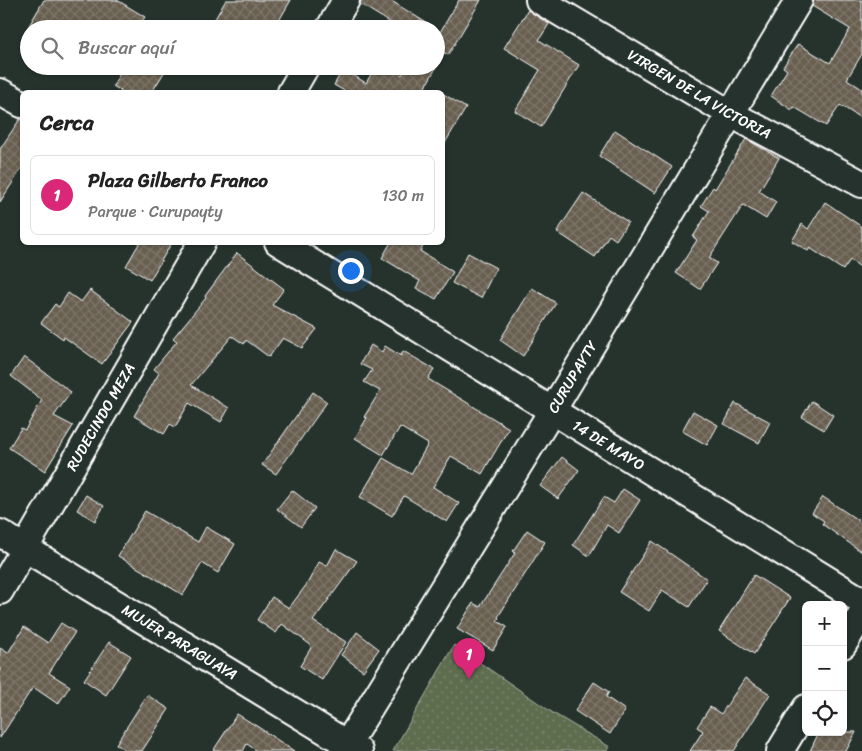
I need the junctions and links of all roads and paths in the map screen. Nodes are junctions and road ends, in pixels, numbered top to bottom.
1 (346, 0) edge
2 (539, 0) edge
3 (799, 0) edge
4 (334, 20) edge
5 (301, 75) edge
6 (292, 90) edge
7 (0, 92) edge
8 (20, 103) edge
9 (731, 114) junction
10 (862, 184) edge
11 (200, 245) edge
12 (283, 245) edge
13 (552, 411) junction
14 (0, 533) edge
15 (26, 548) junction
16 (0, 591) edge
17 (862, 601) edge
18 (862, 614) edge
19 (847, 638) edge
20 (802, 715) edge
21 (349, 749) edge
22 (780, 751) edge

1 - 4 street
2 - 9 street, VIRGEN DE LA VICTORIA
3 - 9 street, CURUPAYTY
5 - 6 street
7 - 8 street
9 - 10 street, VIRGEN DE LA VICTORIA
9 - 13 street, CURUPAYTY
11 - 15 street, RUDECINDO MEZA
12 - 13 street, 14 DE MAYO
13 - 17 street, 14 DE MAYO
13 - 21 street, CURUPAYTY
14 - 15 street, MUJER PARAGUAYA
15 - 16 street, RUDECINDO MEZA
15 - 21 street, MUJER PARAGUAYA
18 - 19 street
20 - 22 street

